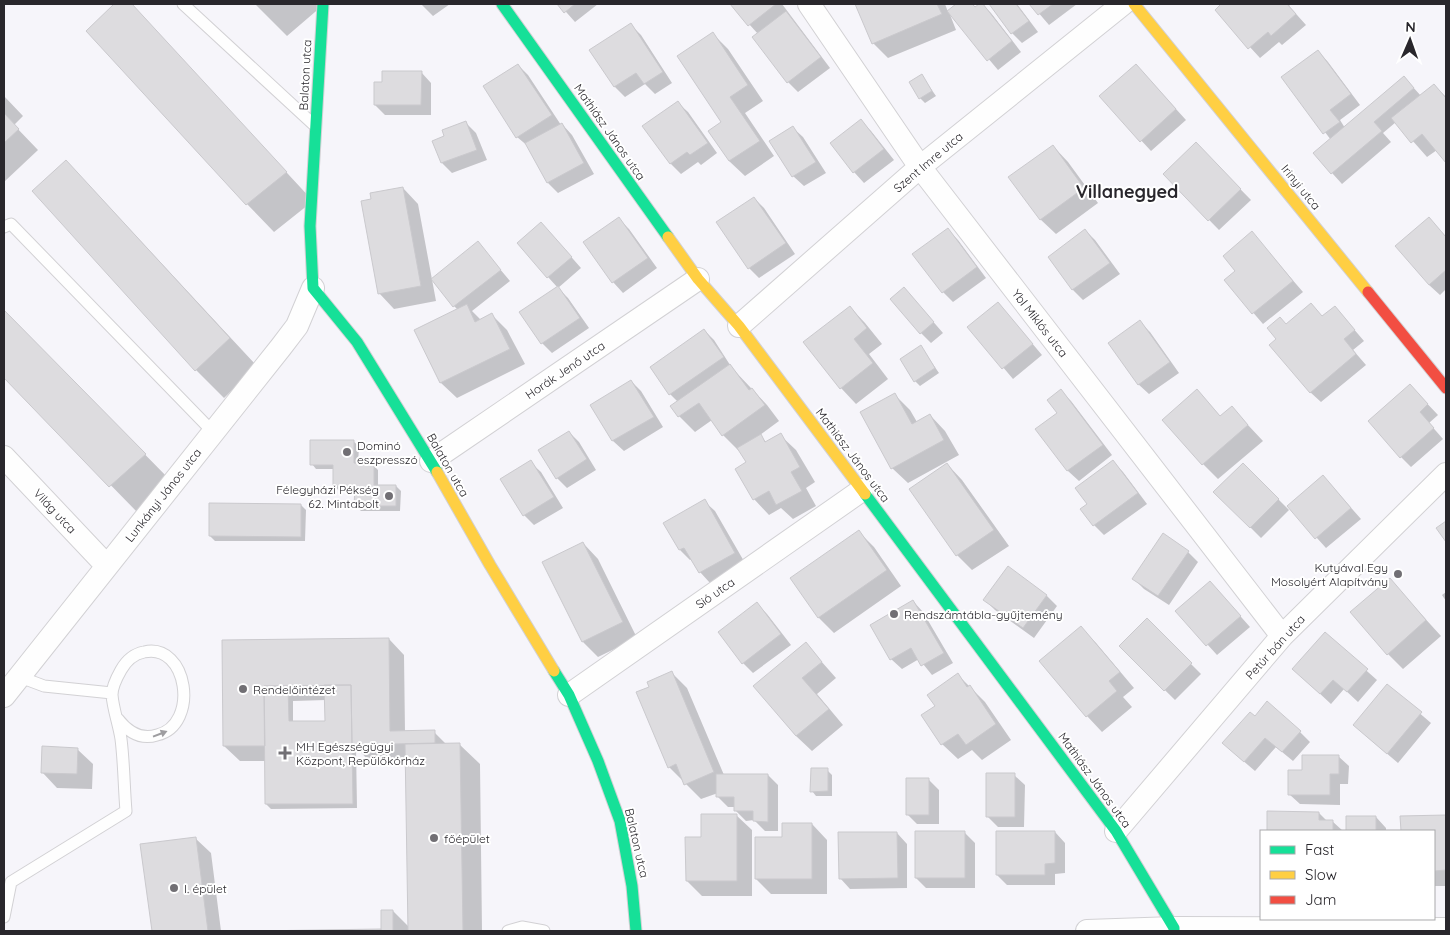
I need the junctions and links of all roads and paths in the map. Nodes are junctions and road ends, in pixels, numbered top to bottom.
1 (183, 4) edge
2 (324, 4) edge
3 (502, 4) edge
4 (809, 4) edge
5 (1123, 4) edge
6 (1134, 4) edge
7 (316, 127) junction
8 (920, 167) junction
9 (4, 227) edge
10 (698, 279) junction
11 (313, 288) junction
12 (739, 326) junction
13 (1446, 388) edge
14 (213, 432) junction
15 (4, 457) edge
16 (431, 461) junction
17 (1446, 474) edge
18 (862, 490) junction
19 (107, 566) junction
20 (1282, 636) junction
21 (20, 677) junction
22 (112, 693) junction
23 (569, 695) junction
24 (4, 696) edge
25 (118, 719) junction
26 (1116, 831) junction
27 (4, 917) edge
28 (1446, 929) edge
29 (1174, 930) edge
30 (508, 931) edge
31 (544, 931) edge
32 (636, 931) edge
33 (1087, 931) edge

1 - 7 lane
2 - 7 street, Balaton utca
3 - 10 street, Mathiász János utca
4 - 8 street, Ybl Miklós utca
5 - 8 street, Szent Imre utca
6 - 13 street, Irinyi utca
7 - 11 street, Balaton utca
8 - 12 street, Szent Imre utca
8 - 20 street, Ybl Miklós utca
9 - 14 lane
10 - 12 street, Mathiász János utca
10 - 16 street, Horák Jenő utca
11 - 14 street, Lunkányi János utca
11 - 16 street, Balaton utca
12 - 18 street, Mathiász János utca
14 - 19 street, Lunkányi János utca
15 - 19 street, Világ utca
16 - 23 street, Balaton utca
17 - 20 street, Petúr bán utca
18 - 23 street, Sió utca
18 - 26 street, Mathiász János utca
19 - 21 street, Lunkányi János utca
20 - 26 street, Petúr bán utca
21 - 22 lane
21 - 24 street, Lunkányi János utca
22 - 25 lane
25 -> 22 lane
23 - 32 street, Balaton utca
25 - 27 lane
26 - 29 street, Mathiász János utca
28 - 29 street
29 - 33 street
30 - 31 lane

